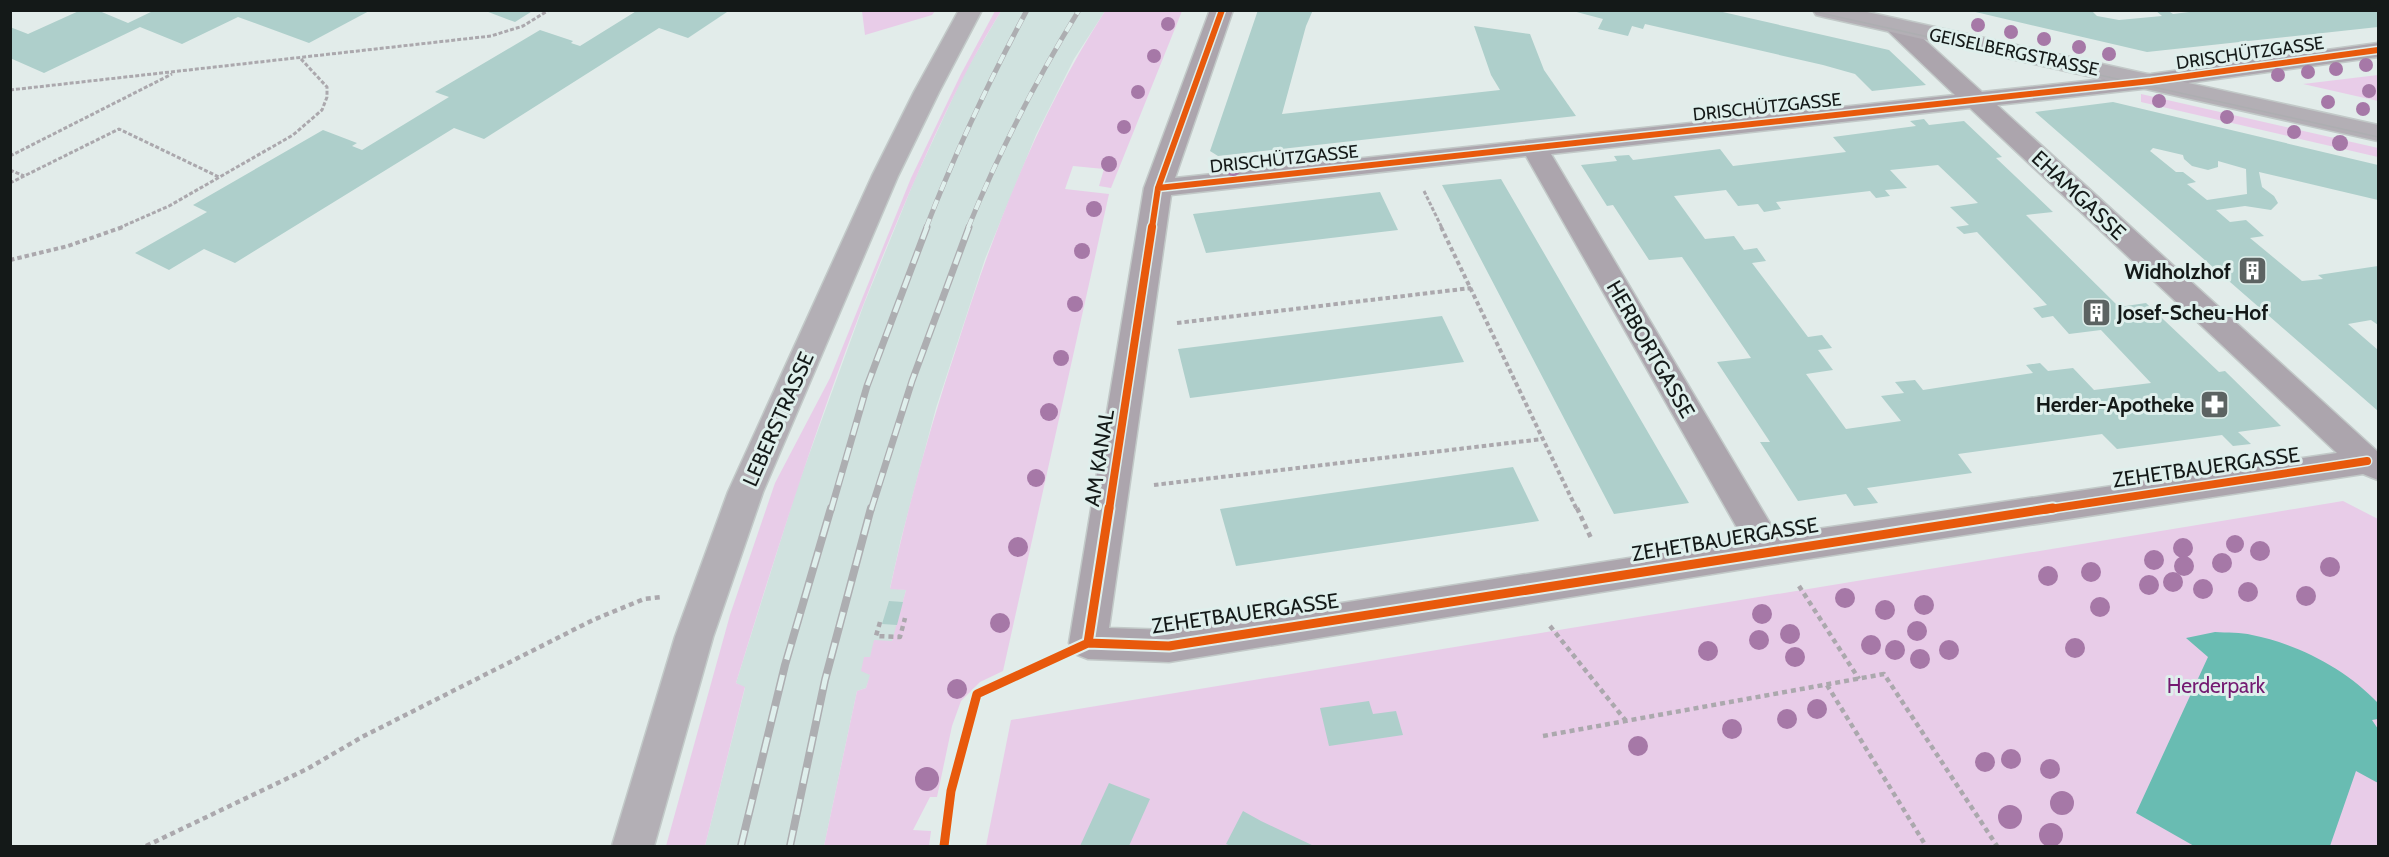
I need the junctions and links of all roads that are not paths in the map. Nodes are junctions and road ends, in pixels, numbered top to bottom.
1 (971, 10) edge
2 (1222, 10) edge
3 (1824, 10) edge
4 (1897, 27) junction
5 (2379, 50) edge
6 (2151, 81) junction
7 (1977, 100) junction
8 (2379, 133) edge
9 (1534, 147) junction
10 (1158, 188) junction
11 (2373, 464) edge
12 (1768, 551) junction
13 (1088, 643) joint
14 (633, 846) edge

1 - 14 main road, LEBERSTRASSE
2 - 10 street, AM KANAL
3 - 4 main road, GEISELBERGSTRASSE
4 - 6 main road, GEISELBERGSTRASSE
4 - 7 street, EHAMGASSE
5 - 6 street, DRISCHÜTZGASSE
6 - 7 street, DRISCHÜTZGASSE
6 - 8 main road, GEISELBERGSTRASSE
7 - 9 street, DRISCHÜTZGASSE
7 - 11 street, EHAMGASSE
9 - 10 street, DRISCHÜTZGASSE
9 - 12 street, HERBORTGASSE
10 - 13 street, AM KANAL
11 - 12 street, ZEHETBAUERGASSE
12 - 13 street, ZEHETBAUERGASSE

